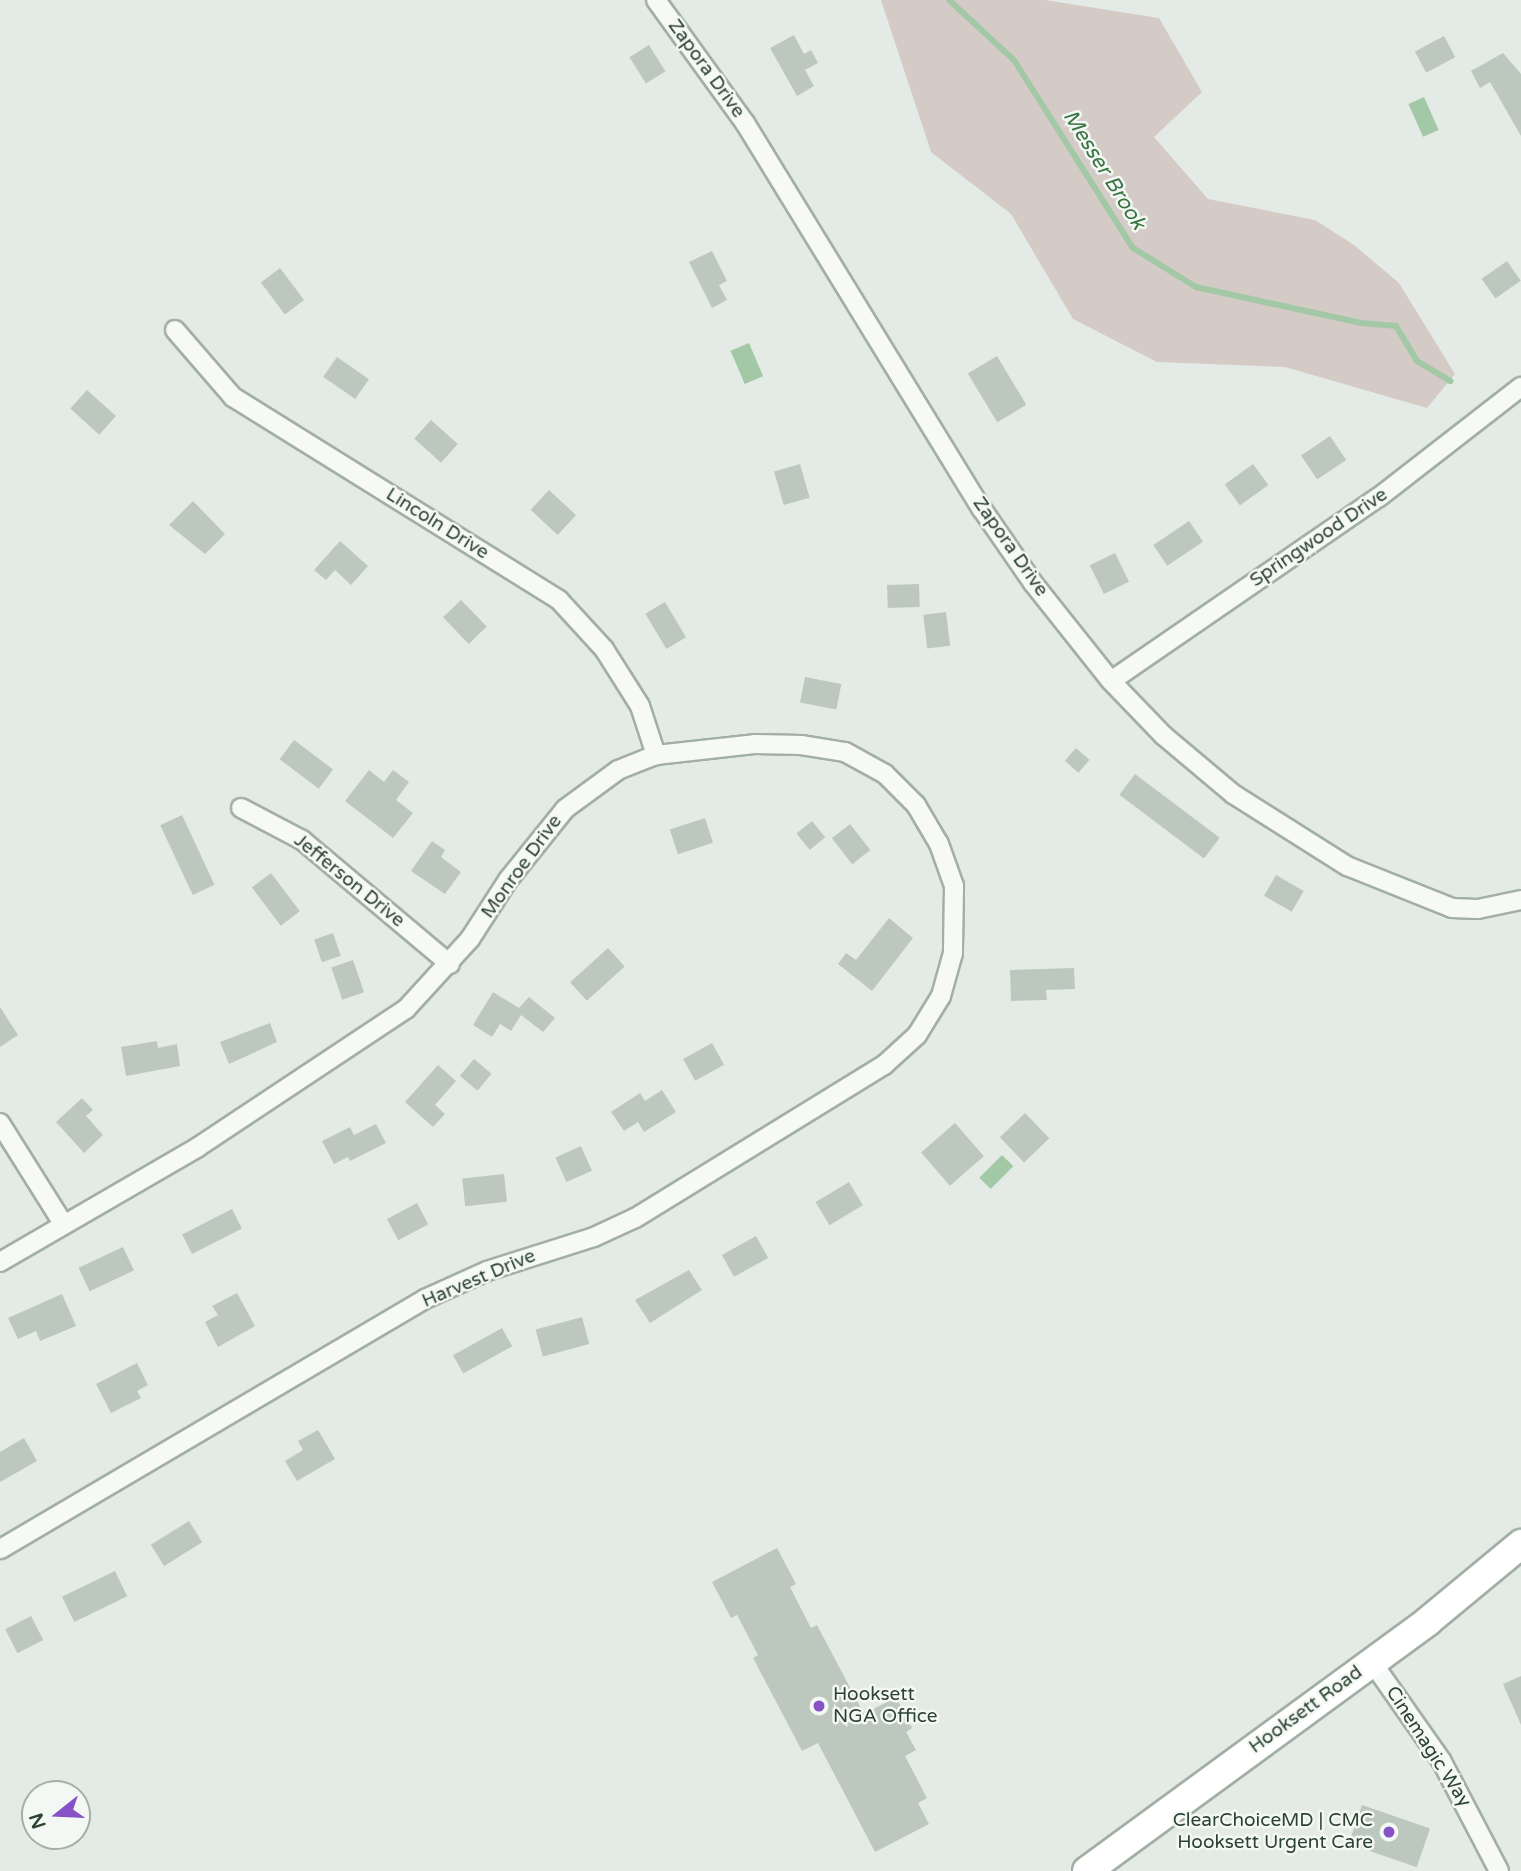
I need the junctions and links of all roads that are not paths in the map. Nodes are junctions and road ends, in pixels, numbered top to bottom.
1 (656, 0) edge
2 (175, 330) dead end
3 (1521, 387) edge
4 (1111, 681) junction
5 (656, 755) junction
6 (241, 808) dead end
7 (1521, 900) edge
8 (450, 964) junction
9 (941, 996) joint
10 (0, 1124) edge
11 (64, 1225) junction
12 (0, 1262) edge
13 (1521, 1544) edge
14 (0, 1549) edge
15 (1371, 1662) junction
16 (1087, 1871) edge
17 (1499, 1871) edge

1 - 4 street, Zapora Drive
2 - 5 street, Lincoln Drive
3 - 4 street, Springwood Drive
4 - 7 street, Zapora Drive
5 - 8 street, Monroe Drive
5 - 9 street, Monroe Drive
6 - 8 street, Jefferson Drive
8 - 11 street, Monroe Drive
9 - 14 street, Harvest Drive
10 - 11 street
11 - 12 street, Monroe Drive
13 - 15 main road, Hooksett Road
15 - 16 main road, Hooksett Road
15 - 17 street, Cinemagic Way

